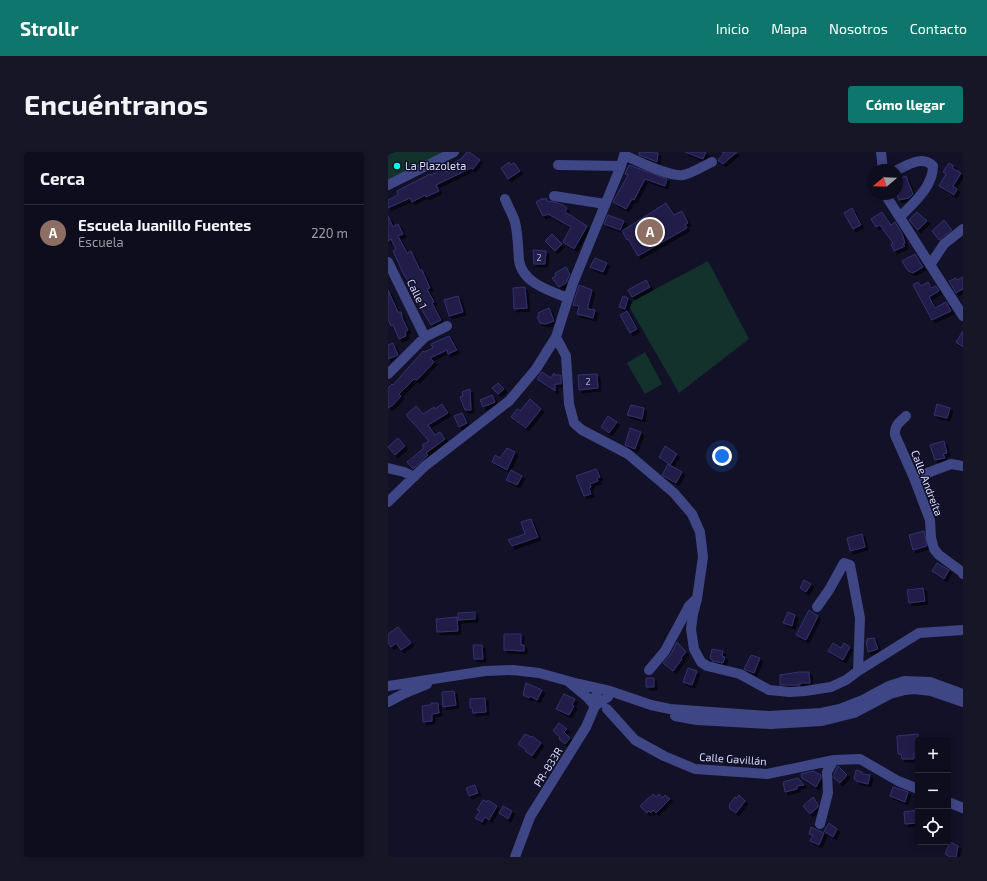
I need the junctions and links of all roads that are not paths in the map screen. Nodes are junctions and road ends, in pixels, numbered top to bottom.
1 (881, 152) edge
2 (450, 153) edge
3 (625, 154) edge
4 (712, 162) dead end
5 (882, 164) edge
6 (558, 165) dead end
7 (621, 166) junction
8 (903, 167) edge
9 (388, 185) edge
10 (554, 196) dead end
11 (505, 199) dead end
12 (890, 200) edge
13 (605, 204) junction
14 (900, 217) junction
15 (963, 229) edge
16 (388, 262) edge
17 (930, 265) junction
18 (568, 298) junction
19 (963, 316) edge
20 (447, 326) dead end
21 (425, 337) junction
22 (556, 337) junction
23 (388, 374) edge
24 (906, 416) dead end
25 (963, 466) edge
26 (388, 468) edge
27 (414, 477) junction
28 (914, 478) junction
29 (388, 502) edge
30 (963, 573) edge
31 (697, 599) junction
32 (817, 607) dead end
33 (963, 630) edge
34 (649, 670) dead end
35 (858, 671) junction
36 (438, 679) junction
37 (566, 681) junction
38 (388, 686) edge
39 (597, 688) junction
40 (413, 689) junction
41 (963, 694) edge
42 (388, 696) edge
43 (608, 697) junction
44 (388, 702) edge
45 (963, 702) edge
46 (595, 706) junction
47 (607, 709) dead end
48 (834, 760) junction
49 (915, 788) edge
50 (951, 803) edge
51 (963, 808) edge
52 (820, 824) dead end
53 (515, 857) edge

1 - 5 street
2 - 9 street
3 - 4 street
3 - 7 street
6 - 7 street
7 - 13 street
8 - 14 street
10 - 13 street
11 - 18 street
12 - 14 street
13 - 18 street
14 - 17 street
15 - 17 street
16 - 21 street, Calle 1
17 - 19 street
18 - 22 street
20 - 21 street
21 - 23 street
22 - 27 street
22 - 31 street
24 - 28 street, Calle Andreíta
25 - 28 street
26 - 27 street
27 - 29 street
28 - 30 street, Calle Andreíta
31 - 34 street
31 - 35 street
32 - 35 street
33 - 35 street
36 - 37 street
36 - 38 street
36 - 40 street
37 - 39 street
37 - 46 street
39 - 41 street
39 - 43 street
39 - 46 street, PR-833R / PR-833R
40 - 42 street
40 - 44 street
43 - 45 street
43 - 46 street
46 - 53 street, PR-833R / PR-833R
47 - 48 street, Calle Gavillán
48 - 49 street, Calle Gavillán
48 - 52 street
50 - 51 street

